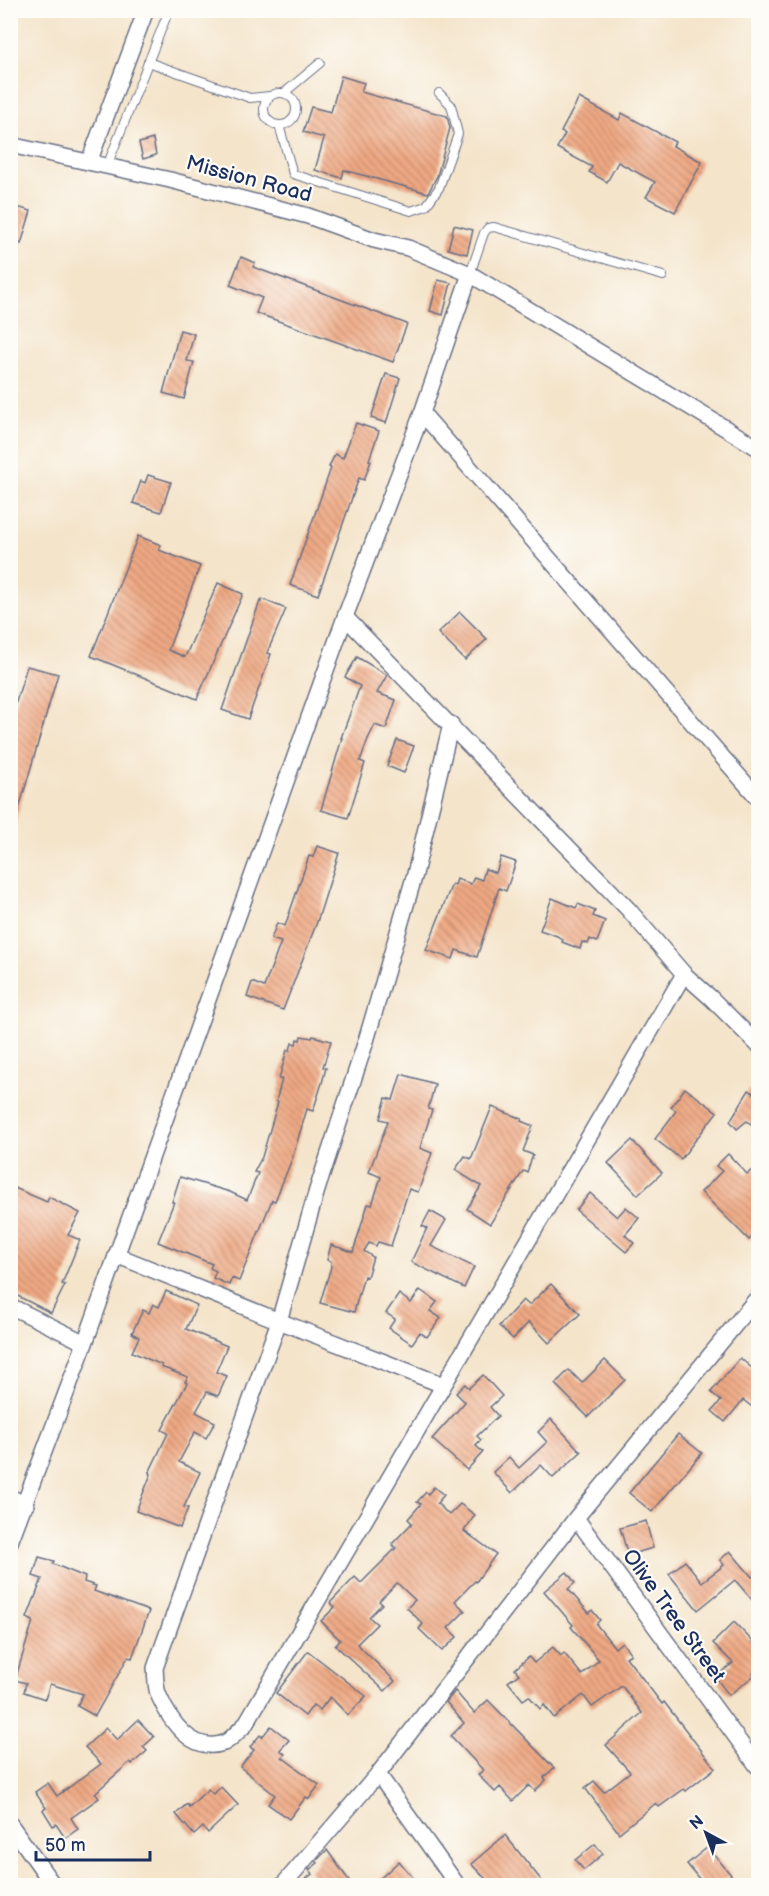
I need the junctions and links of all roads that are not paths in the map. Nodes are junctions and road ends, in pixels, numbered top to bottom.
1 (146, 10) edge
2 (169, 10) edge
3 (148, 62) junction
4 (320, 63) dead end
5 (284, 93) junction
6 (439, 93) dead end
7 (270, 96) junction
8 (250, 98) junction
9 (264, 111) junction
10 (279, 125) junction
11 (10, 146) edge
12 (89, 162) junction
13 (106, 166) junction
14 (470, 274) junction
15 (663, 276) dead end
16 (422, 413) junction
17 (759, 448) edge
18 (345, 617) junction
19 (451, 724) junction
20 (759, 798) edge
21 (684, 974) junction
22 (759, 1045) edge
23 (116, 1255) junction
24 (759, 1297) edge
25 (10, 1306) edge
26 (279, 1321) junction
27 (85, 1343) junction
28 (443, 1385) junction
29 (10, 1497) edge
30 (26, 1505) junction
31 (576, 1518) junction
32 (10, 1542) edge
33 (759, 1767) edge
34 (378, 1774) junction
35 (10, 1824) edge
36 (54, 1886) edge
37 (282, 1886) edge
38 (458, 1886) edge

1 - 12 street
2 - 3 lane
3 - 8 lane
3 - 13 lane
4 - 5 lane
5 - 7 lane
5 - 10 lane
6 - 10 lane
7 - 8 lane
7 - 9 lane
8 - 9 lane
9 - 10 lane
11 - 12 street, Mission Road
12 - 13 street, Mission Road
13 - 14 street, Mission Road
14 - 15 lane
14 - 16 street
14 - 17 street, Mission Road
16 - 18 street
16 - 20 street
18 - 19 street
18 - 23 street
19 - 21 street
19 - 26 street
21 - 22 street
21 - 28 street
23 - 26 street
23 - 27 street
24 - 31 street
25 - 27 street
26 - 28 street
26 - 28 street
27 - 30 street
29 - 30 street
30 - 32 street
31 - 33 street, Olive Tree Street
31 - 34 street
34 - 37 street
34 - 38 street
35 - 36 street

